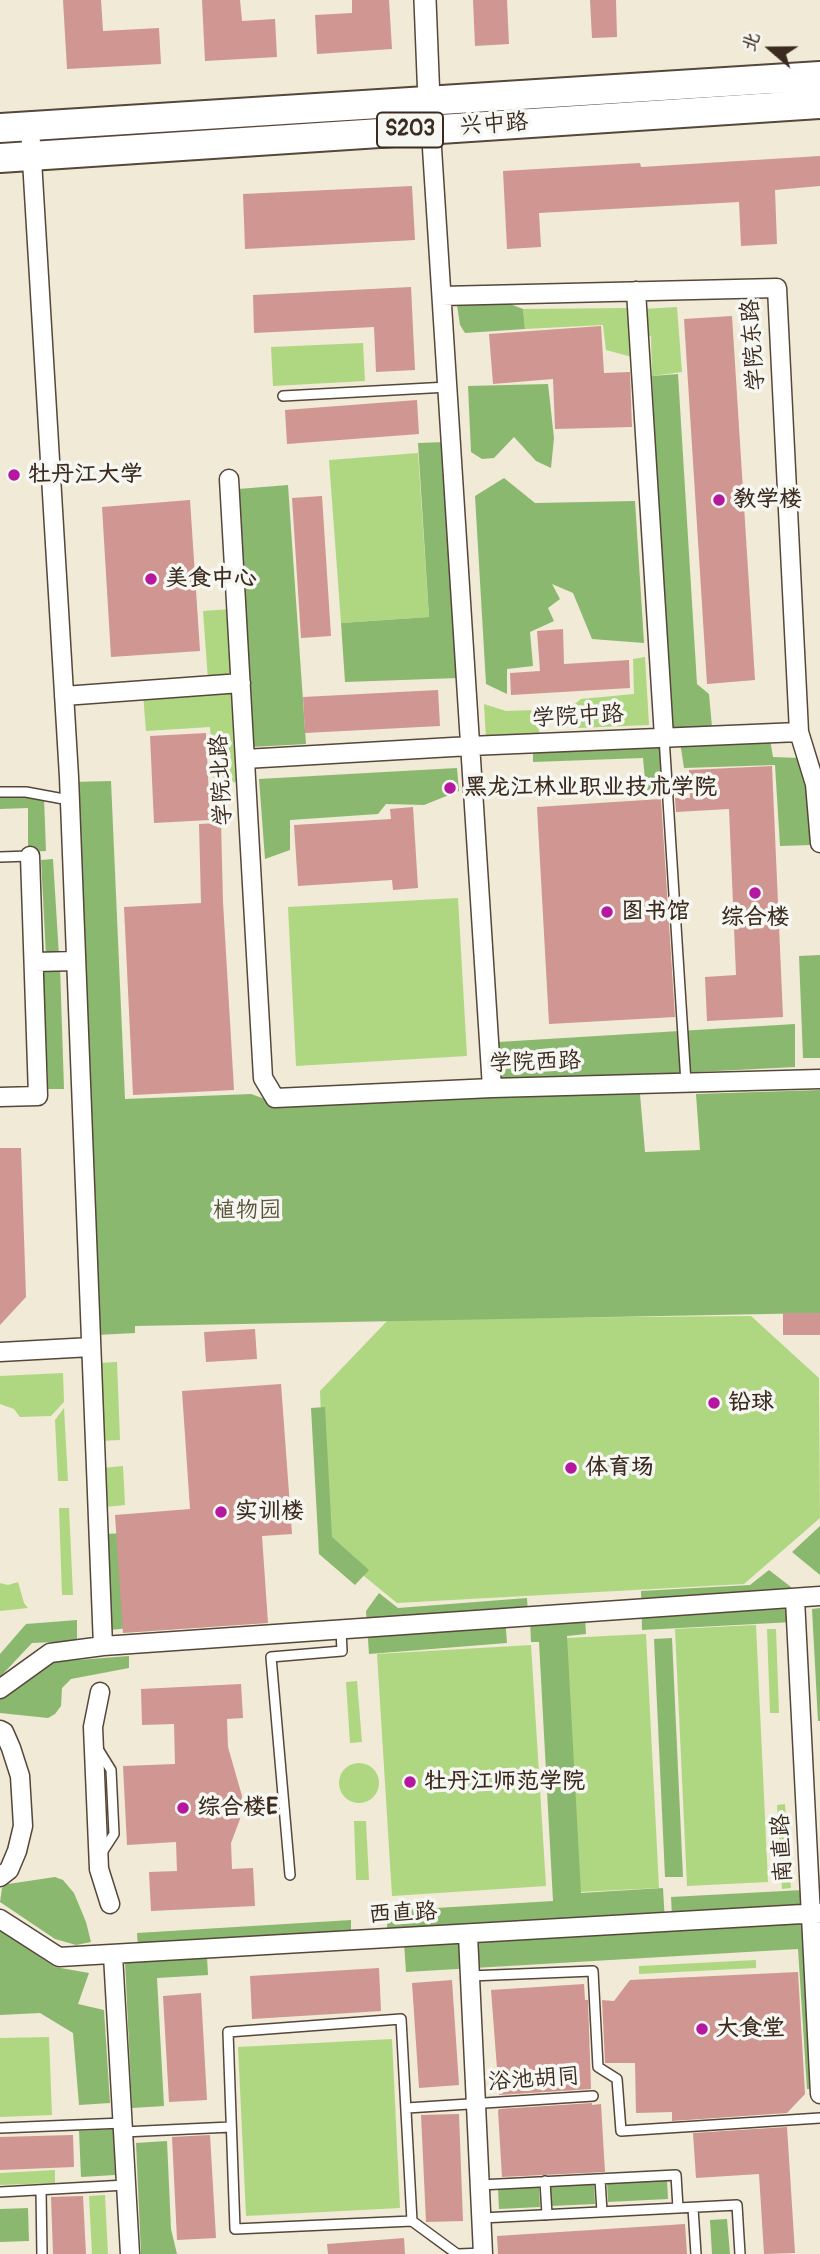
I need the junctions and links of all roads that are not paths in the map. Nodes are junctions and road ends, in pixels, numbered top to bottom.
1 (425, 0) edge
2 (820, 76) edge
3 (820, 104) edge
4 (430, 115) junction
5 (30, 127) junction
6 (0, 128) edge
7 (34, 156) junction
8 (0, 158) edge
9 (636, 291) junction
10 (442, 296) junction
11 (448, 387) junction
12 (283, 396) dead end
13 (229, 479) dead end
14 (241, 683) junction
15 (64, 696) junction
16 (799, 732) junction
17 (664, 737) junction
18 (470, 746) junction
19 (245, 759) junction
20 (0, 792) edge
21 (69, 800) junction
22 (820, 843) edge
23 (30, 856) joint
24 (0, 858) edge
25 (76, 961) junction
26 (35, 962) junction
27 (263, 1077) joint
28 (820, 1079) edge
29 (686, 1083) junction
30 (492, 1088) junction
31 (0, 1097) edge
32 (91, 1347) junction
33 (0, 1352) edge
34 (820, 1596) edge
35 (795, 1599) junction
36 (341, 1630) junction
37 (103, 1646) junction
38 (0, 1689) edge
39 (100, 1692) dead end
40 (0, 1730) edge
41 (290, 1875) dead end
42 (0, 1877) edge
43 (110, 1904) dead end
44 (816, 1914) edge
45 (0, 1919) edge
46 (468, 1935) junction
47 (114, 1955) junction
48 (470, 1976) junction
49 (820, 2091) edge
50 (593, 2096) dead end
51 (476, 2103) junction
52 (407, 2108) junction
53 (820, 2118) edge
54 (231, 2127) junction
55 (0, 2128) edge
56 (123, 2128) junction
57 (600, 2179) junction
58 (545, 2181) junction
59 (126, 2185) junction
60 (480, 2185) junction
61 (41, 2190) junction
62 (0, 2192) edge
63 (678, 2208) junction
64 (693, 2208) junction
65 (602, 2212) junction
66 (547, 2215) junction
67 (482, 2218) junction
68 (412, 2221) junction
69 (483, 2253) edge
70 (43, 2254) edge
71 (130, 2254) edge
72 (458, 2254) edge
73 (696, 2254) edge
74 (740, 2254) edge

1 - 4 street
2 - 4 highway, 兴中路 / S203
3 - 4 highway, 兴中路 / S203
4 - 5 highway, 兴中路 / S203
4 - 7 highway, 兴中路 / S203
4 - 10 street
5 - 6 highway, 兴中路 / S203
5 - 7 street
7 - 8 highway, 兴中路 / S203
7 - 15 street
9 - 10 street, 学院东路
9 - 16 street, 学院东路
9 - 17 street
10 - 11 street
11 - 12 lane
11 - 18 street
13 - 14 street, 学院北路
14 - 15 street
14 - 19 street, 学院北路
15 - 21 street
16 - 17 street, 学院中路
16 - 22 street
17 - 18 street, 学院中路
17 - 29 lane
18 - 19 street, 学院中路
18 - 30 street
19 - 27 street, 学院北路
20 - 21 lane
21 - 25 street
23 - 24 lane
23 - 26 street
25 - 26 street
25 - 32 street
26 - 31 street
27 - 30 street, 学院西路
28 - 29 street, 学院西路
29 - 30 street, 学院西路
32 - 33 street
32 - 37 street
34 - 35 street
35 - 36 street
35 - 44 street, 南直路
36 - 37 street
36 - 41 lane
37 - 38 street
39 - 43 street
40 - 42 street
44 - 46 street, 西直路
44 - 49 street, 南直路
45 - 47 street, 西直路
46 - 47 street, 西直路
46 - 48 street
47 - 56 street
48 - 51 street
48 - 53 lane
50 - 51 lane, 浴池胡同
51 - 52 lane, 浴池胡同
51 - 60 street
52 - 54 lane
52 - 68 lane
54 - 56 lane
54 - 68 lane
55 - 56 lane
56 - 59 street
57 - 58 lane
57 - 63 lane
57 - 65 lane
58 - 60 lane
58 - 66 lane
59 - 61 lane
59 - 71 street
60 - 67 street
61 - 62 lane
61 - 70 lane
63 - 64 lane
63 - 65 lane
64 - 73 lane
64 - 74 lane
65 - 66 lane
66 - 67 lane
67 - 69 street
68 - 72 lane
69 - 72 lane

